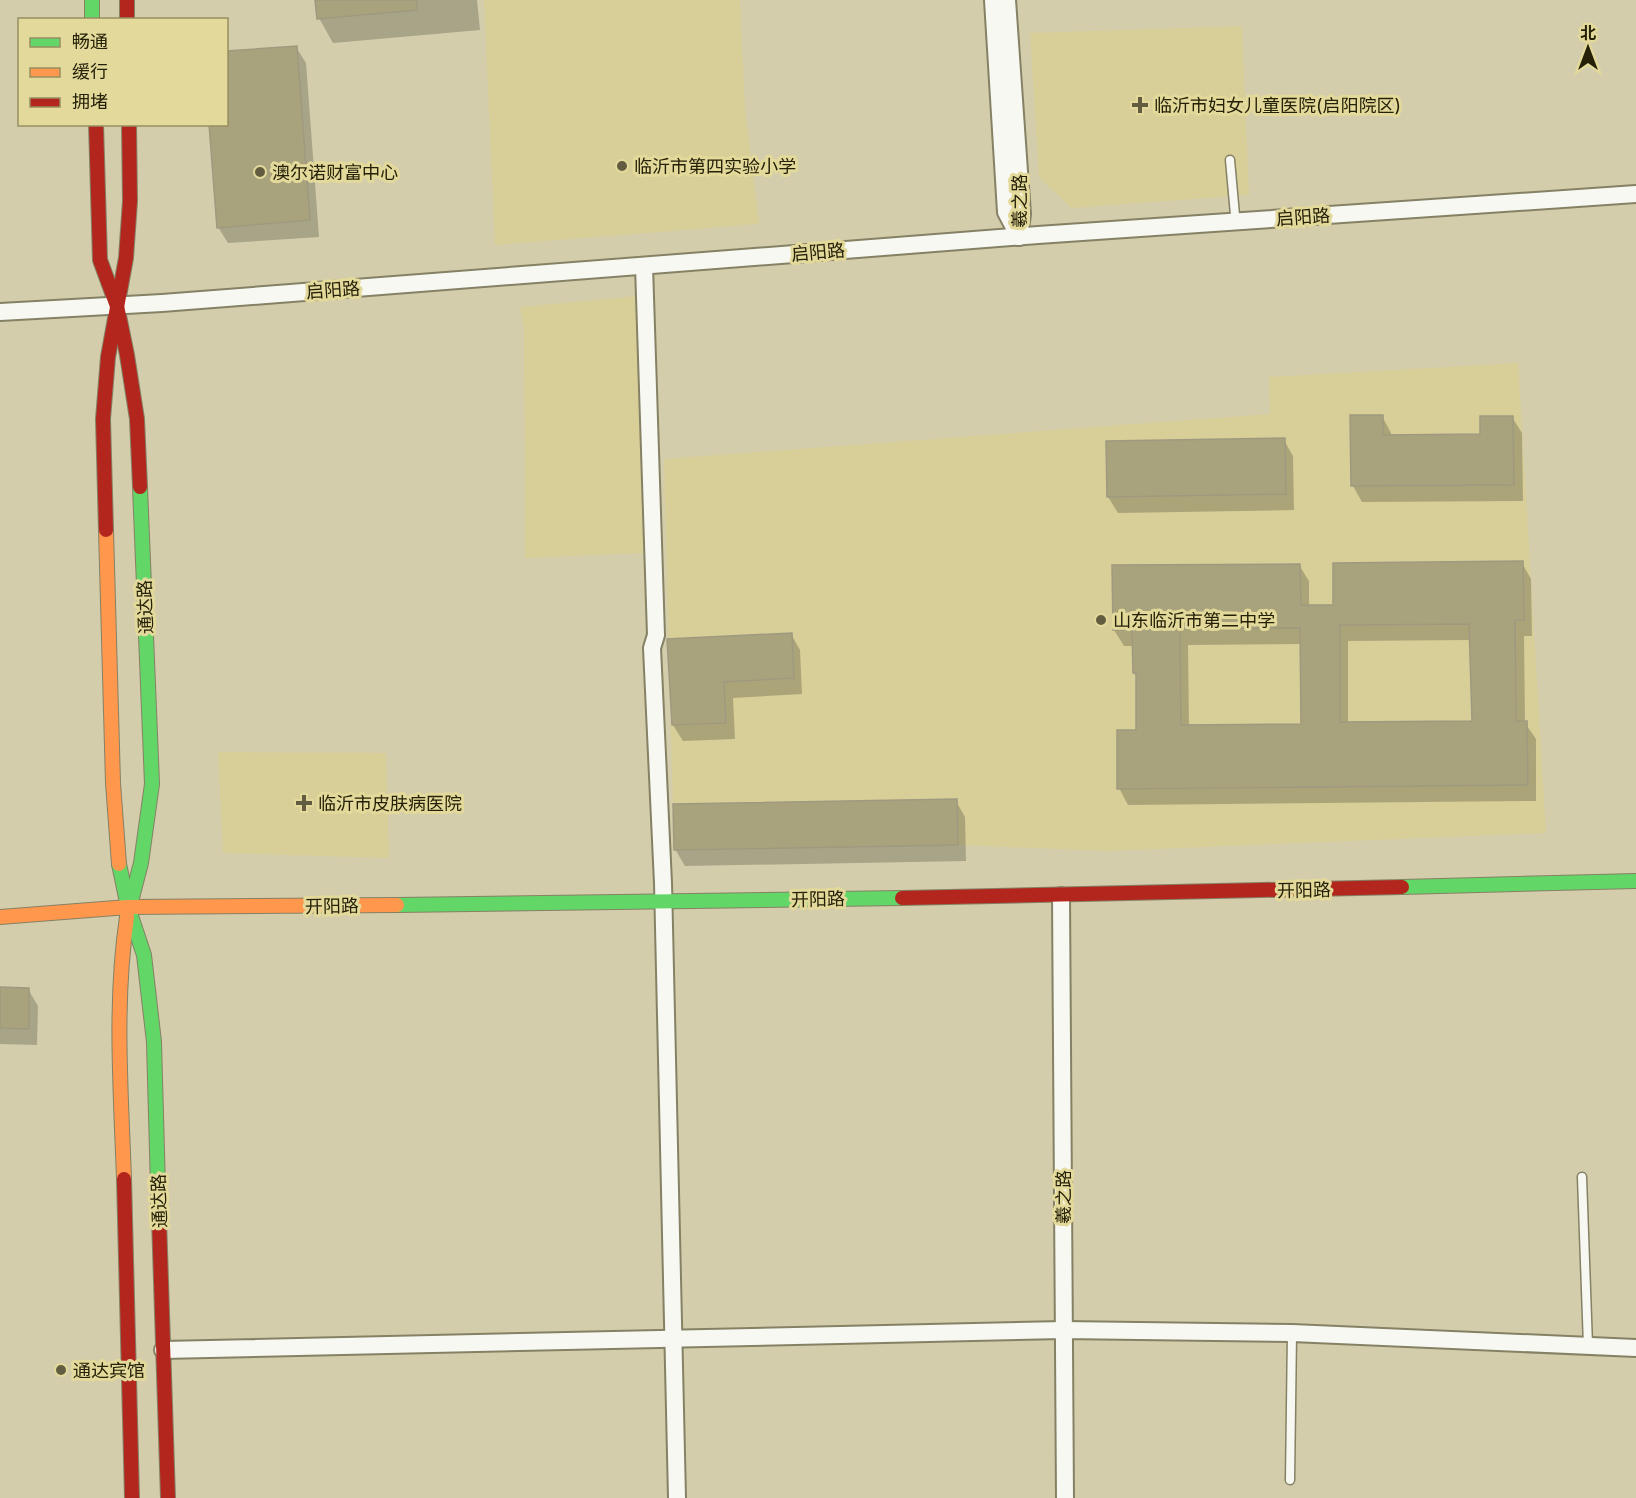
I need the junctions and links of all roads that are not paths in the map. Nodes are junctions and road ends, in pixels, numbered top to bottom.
1 (92, 0) edge
2 (127, 0) edge
3 (993, 0) edge
4 (1007, 0) edge
5 (92, 18) edge
6 (127, 18) edge
7 (96, 126) edge
8 (129, 126) edge
9 (1230, 160) dead end
10 (1636, 194) edge
11 (1241, 218) junction
12 (1019, 237) junction
13 (644, 266) junction
14 (117, 306) junction
15 (0, 312) edge
16 (1636, 881) edge
17 (1061, 896) junction
18 (663, 901) junction
19 (128, 907) junction
20 (0, 917) edge
21 (1582, 1177) dead end
22 (1064, 1330) junction
23 (1292, 1334) junction
24 (673, 1339) junction
25 (1588, 1346) junction
26 (1636, 1348) edge
27 (163, 1350) junction
28 (1290, 1480) dead end
29 (132, 1498) edge
30 (168, 1498) edge
31 (677, 1498) edge
32 (1065, 1498) edge

1 - 5 main road
2 - 6 main road
3 - 12 street, 羲之路
4 - 12 street, 羲之路
7 - 14 main road, 通达路
8 - 14 main road, 通达路
9 - 11 lane
10 - 11 street, 启阳路
11 - 12 street, 启阳路
12 - 13 street, 启阳路
13 - 14 street, 启阳路
13 - 18 street
14 - 15 street, 启阳路
14 - 19 main road, 通达路
14 - 19 main road, 通达路
16 - 17 main road, 开阳路
17 - 18 main road, 开阳路
17 - 22 street, 羲之路
18 - 19 main road, 开阳路
18 - 24 street
19 - 20 main road, 开阳路
19 - 27 main road, 通达路
19 - 29 main road, 通达路
21 - 25 lane
22 - 23 street
22 - 24 street
22 - 32 street, 羲之路
23 - 25 street
23 - 28 lane
24 - 27 street
24 - 31 street
25 - 26 street
27 - 30 main road, 通达路

